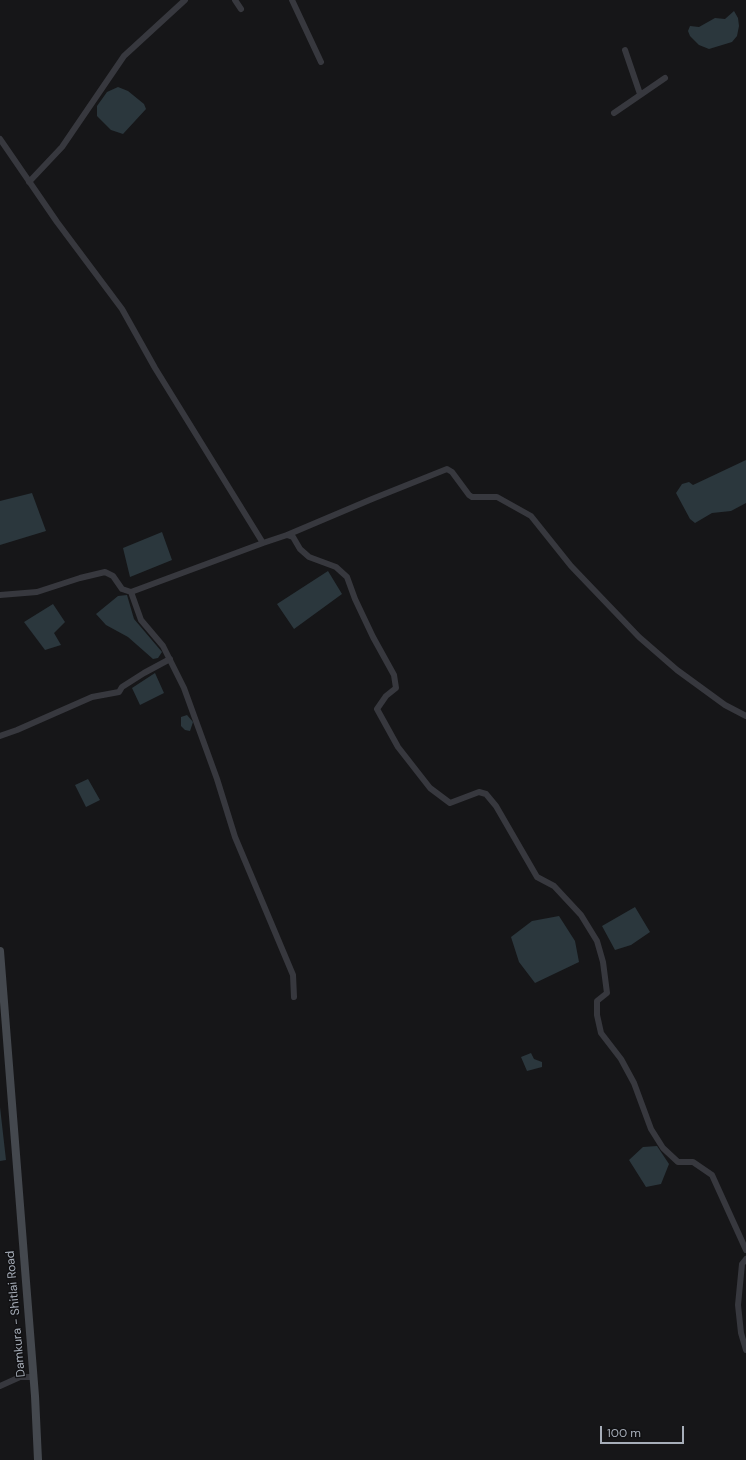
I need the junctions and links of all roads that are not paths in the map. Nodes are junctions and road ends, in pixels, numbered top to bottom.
1 (185, 0) edge
2 (235, 0) edge
3 (292, 0) edge
4 (241, 10) dead end
5 (625, 50) dead end
6 (321, 62) dead end
7 (665, 78) dead end
8 (640, 94) junction
9 (614, 113) dead end
10 (0, 139) edge
11 (29, 182) junction
12 (287, 536) junction
13 (263, 543) junction
14 (130, 592) junction
15 (0, 595) edge
16 (170, 660) junction
17 (746, 716) edge
18 (0, 736) edge
19 (0, 951) edge
20 (294, 997) dead end
21 (746, 1250) edge
22 (746, 1259) edge
23 (746, 1350) edge
24 (33, 1377) junction
25 (0, 1386) edge
26 (38, 1460) edge

1 - 11 street
2 - 4 street
3 - 6 street
5 - 8 street
7 - 8 street
8 - 9 street
10 - 11 street
11 - 13 street
12 - 13 street
12 - 17 street
12 - 21 street
13 - 14 street
14 - 15 street
14 - 16 street
16 - 18 street
16 - 20 street
19 - 24 street, Damkura - Shitlai Road
22 - 23 street
24 - 25 street
24 - 26 street, Damkura - Shitlai Road

